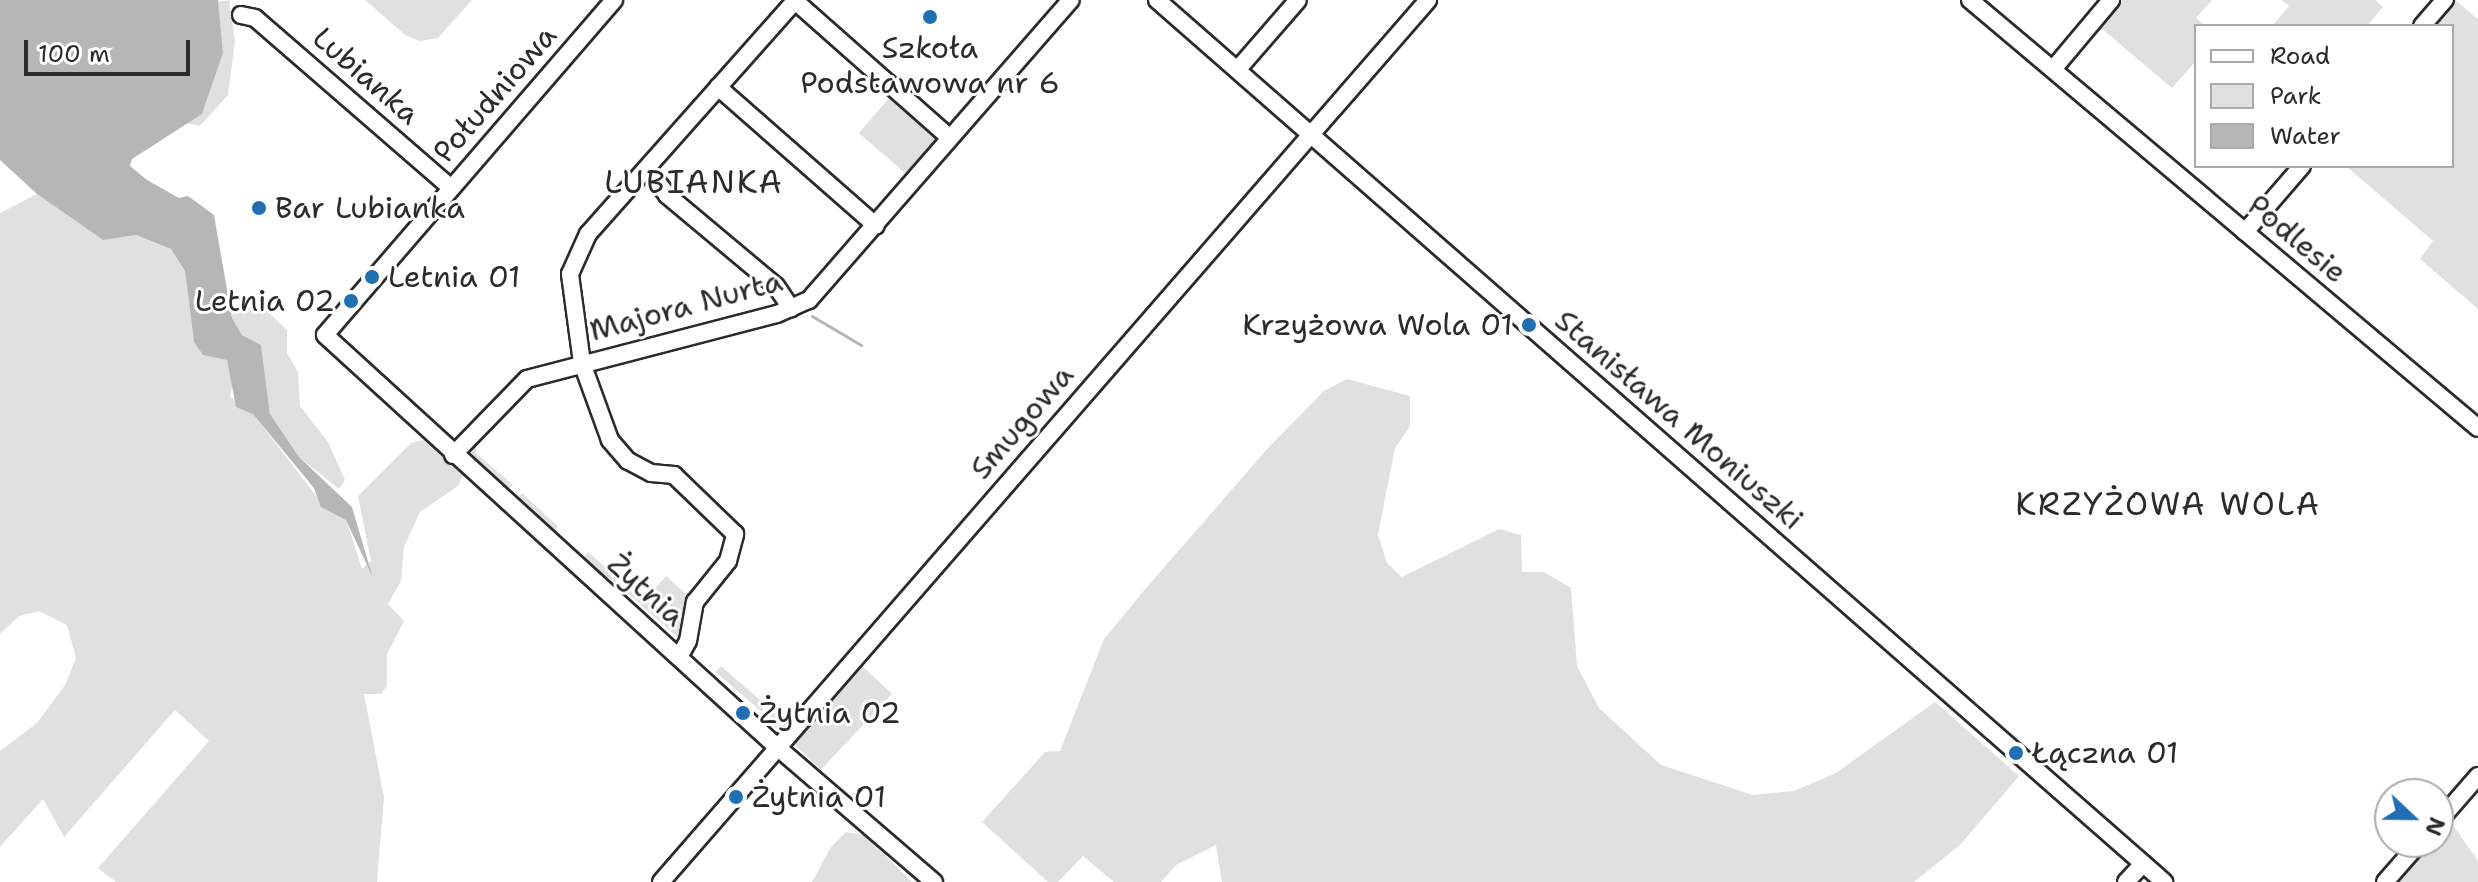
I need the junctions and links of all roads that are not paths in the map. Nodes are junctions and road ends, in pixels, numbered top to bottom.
1 (614, 0) edge
2 (794, 0) edge
3 (1071, 0) edge
4 (1157, 0) edge
5 (1298, 0) edge
6 (1428, 0) edge
7 (1970, 0) edge
8 (2111, 0) edge
9 (2445, 0) edge
10 (241, 15) dead end
11 (2424, 24) edge
12 (2054, 68) junction
13 (1238, 69) junction
14 (718, 87) junction
15 (1312, 134) junction
16 (950, 138) junction
17 (2300, 168) edge
18 (647, 169) junction
19 (450, 187) junction
20 (876, 226) junction
21 (2245, 232) junction
22 (791, 308) junction
23 (325, 335) joint
24 (582, 363) junction
25 (2478, 428) edge
26 (453, 455) junction
27 (679, 657) junction
28 (777, 747) junction
29 (2478, 776) edge
30 (2454, 804) edge
31 (2406, 858) edge
32 (2143, 864) junction
33 (661, 882) edge
34 (934, 882) edge
35 (2126, 882) edge
36 (2164, 882) edge
37 (2385, 882) edge

1 - 19 street, Południowa
2 - 14 street
2 - 16 street
3 - 16 street, Majora Nurta
4 - 13 street, Stanisława Moniuszki
5 - 13 street
6 - 15 street, Smugowa
7 - 12 street, Podlesie
8 - 12 street
9 - 11 street
10 - 19 street, Lubianka
12 - 21 street, Podlesie
13 - 15 street, Stanisława Moniuszki
14 - 18 street
14 - 20 street
15 - 28 street, Smugowa
15 - 32 street, Stanisława Moniuszki
16 - 20 street, Majora Nurta
17 - 21 street
18 - 22 street
18 - 24 street
19 - 23 street, Południowa
20 - 22 street, Majora Nurta
21 - 25 street, Podlesie
22 - 24 street, Majora Nurta
23 - 26 street, Żytnia
24 - 26 street, Majora Nurta
24 - 27 street
26 - 27 street, Żytnia
27 - 28 street, Żytnia
28 - 33 street, Smugowa
28 - 34 street, Żytnia
29 - 30 street
31 - 37 street
32 - 35 street
32 - 36 street, Stanisława Moniuszki

